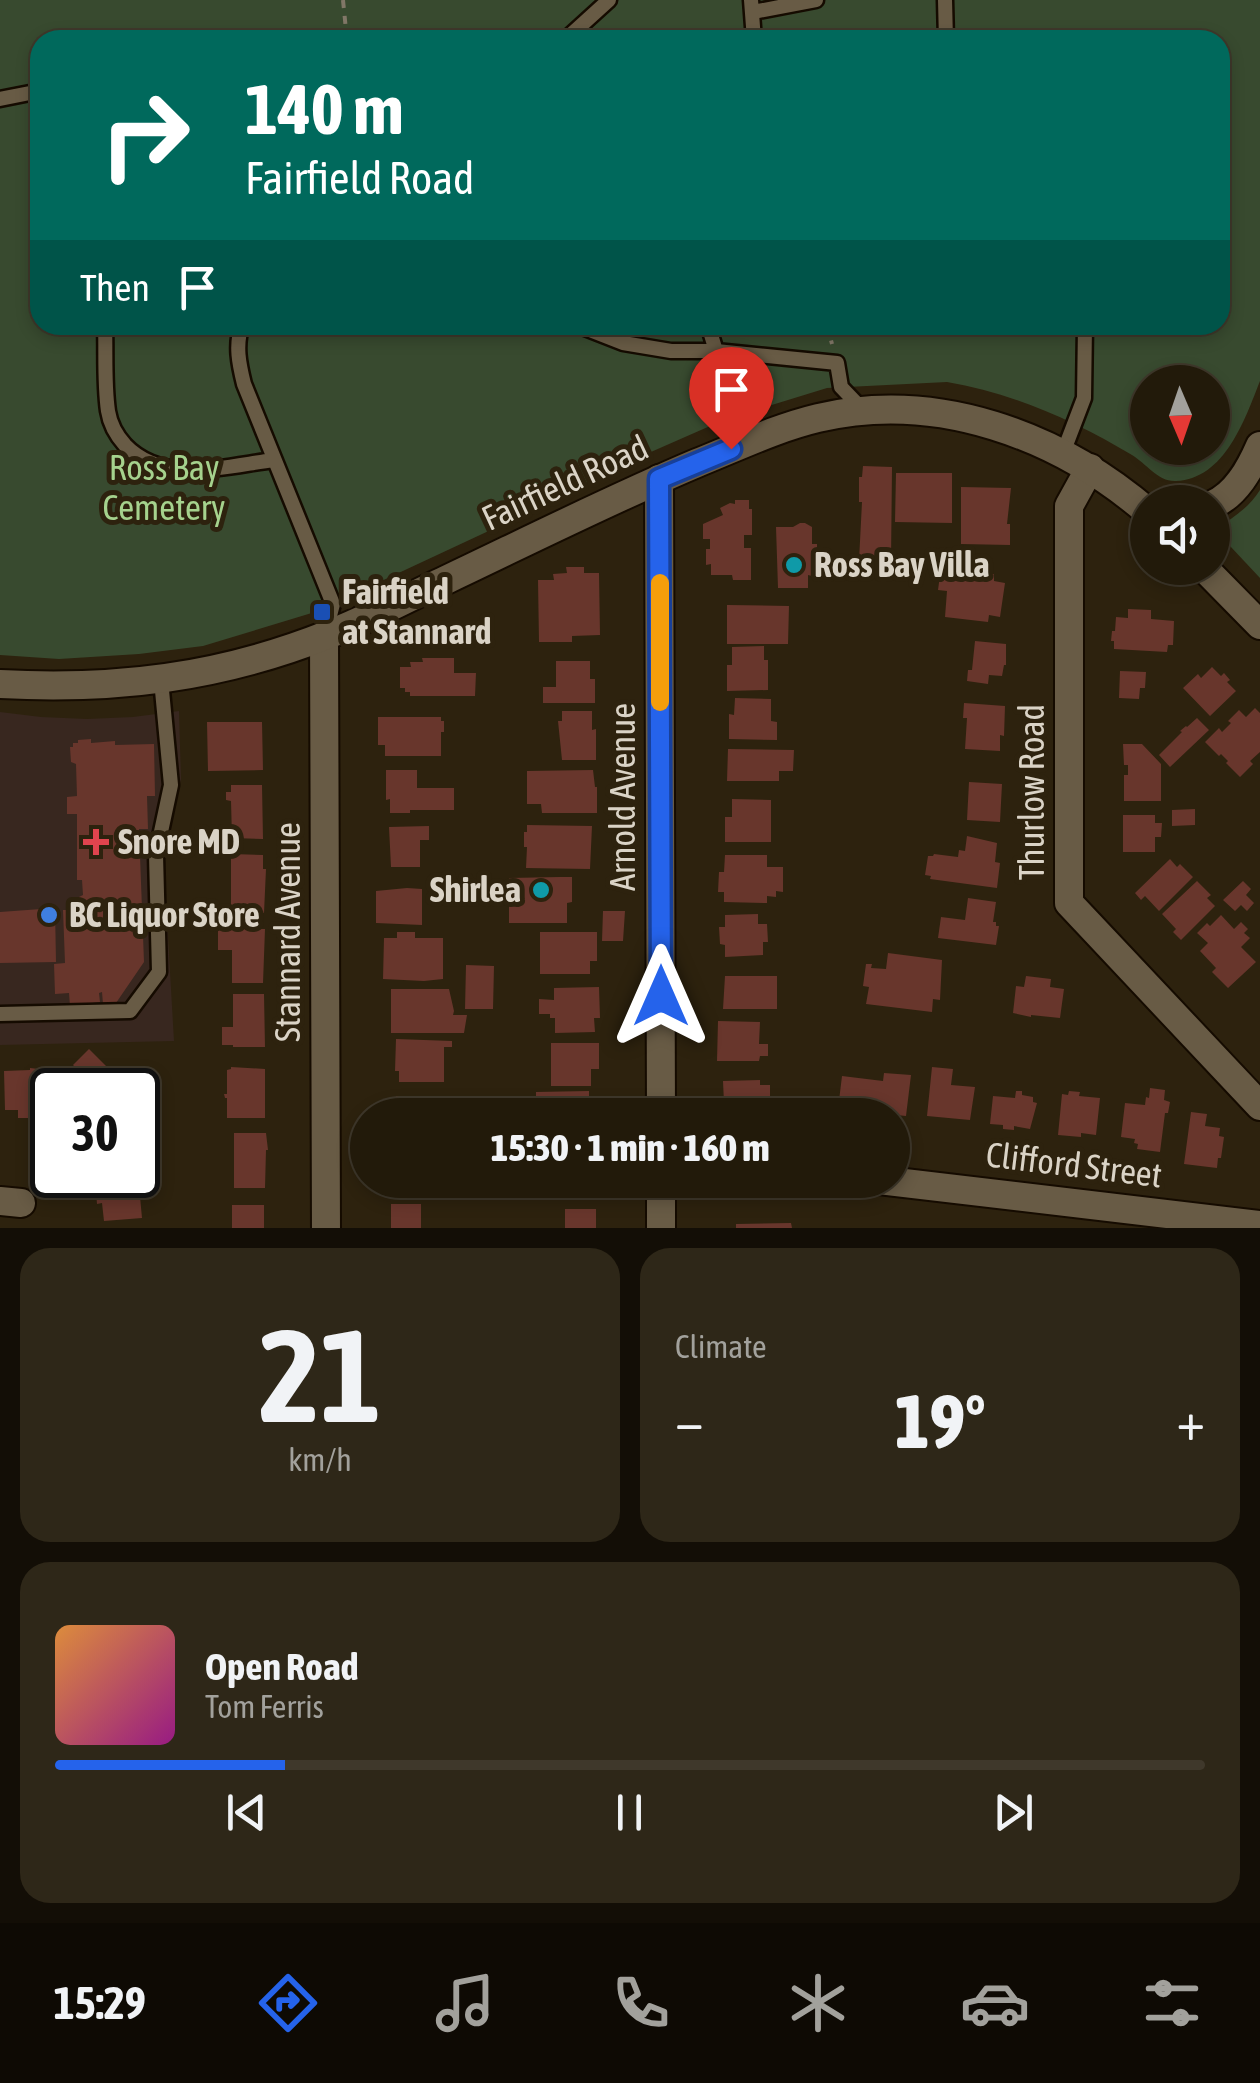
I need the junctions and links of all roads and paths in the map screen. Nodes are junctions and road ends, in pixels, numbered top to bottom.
1 (343, 0) edge
2 (609, 0) edge
3 (816, 0) edge
4 (945, 0) edge
5 (752, 6) edge
6 (346, 30) edge
7 (576, 30) edge
8 (946, 30) edge
9 (30, 93) edge
10 (0, 100) edge
11 (105, 335) edge
12 (239, 335) edge
13 (603, 335) edge
14 (711, 335) edge
15 (1085, 335) edge
16 (716, 350) junction
17 (864, 412) junction
18 (1260, 446) edge
19 (1063, 454) junction
20 (274, 460) junction
21 (1090, 468) junction
22 (659, 479) junction
23 (1230, 494) edge
24 (1130, 498) edge
25 (1221, 585) edge
26 (1260, 625) edge
27 (324, 636) junction
28 (161, 680) junction
29 (0, 684) edge
30 (0, 1014) edge
31 (661, 1098) edge
32 (1260, 1106) edge
33 (910, 1184) edge
34 (662, 1198) edge
35 (1260, 1225) edge
36 (326, 1228) edge
37 (661, 1228) edge

1 - 6 path
2 - 7 lane
3 - 5 lane
4 - 8 lane
9 - 10 lane
11 - 20 lane
12 - 20 lane
13 - 16 lane
14 - 16 lane
15 - 19 lane
16 - 17 lane
17 - 19 street, Fairfield Road
17 - 22 street, Fairfield Road
18 - 23 street
19 - 21 street, Fairfield Road
20 - 27 lane
21 - 24 street, Fairfield Road
21 - 32 street, Thurlow Road
22 - 27 street, Fairfield Road
22 - 31 street, Arnold Avenue
25 - 26 street
27 - 28 street, Fairfield Road
27 - 36 street, Stannard Avenue
28 - 29 street, Fairfield Road
28 - 30 lane
33 - 35 street, Clifford Street
34 - 37 street

